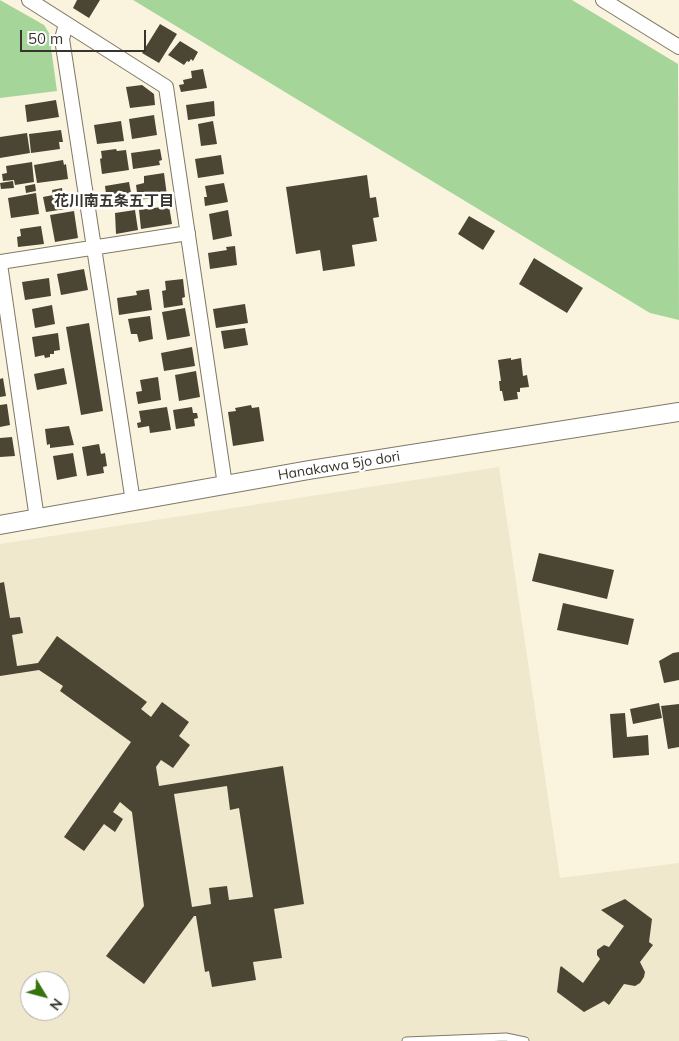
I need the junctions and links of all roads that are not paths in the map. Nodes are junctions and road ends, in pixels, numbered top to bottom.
1 (28, 0) edge
2 (603, 0) edge
3 (66, 24) junction
4 (679, 47) edge
5 (188, 233) junction
6 (94, 249) junction
7 (0, 263) edge
8 (679, 412) edge
9 (225, 485) junction
10 (133, 502) junction
11 (37, 519) junction
12 (0, 525) edge
13 (406, 1041) edge
14 (525, 1041) edge

1 - 3 street
2 - 4 street
3 - 5 street
3 - 6 street
5 - 6 street
5 - 9 street
6 - 7 street
6 - 10 street
7 - 11 street
8 - 9 street, Hanakawa 5jo dori
9 - 10 street, Hanakawa 5jo dori
10 - 11 street, Hanakawa 5jo dori
11 - 12 street, Hanakawa 5jo dori
13 - 14 lane

